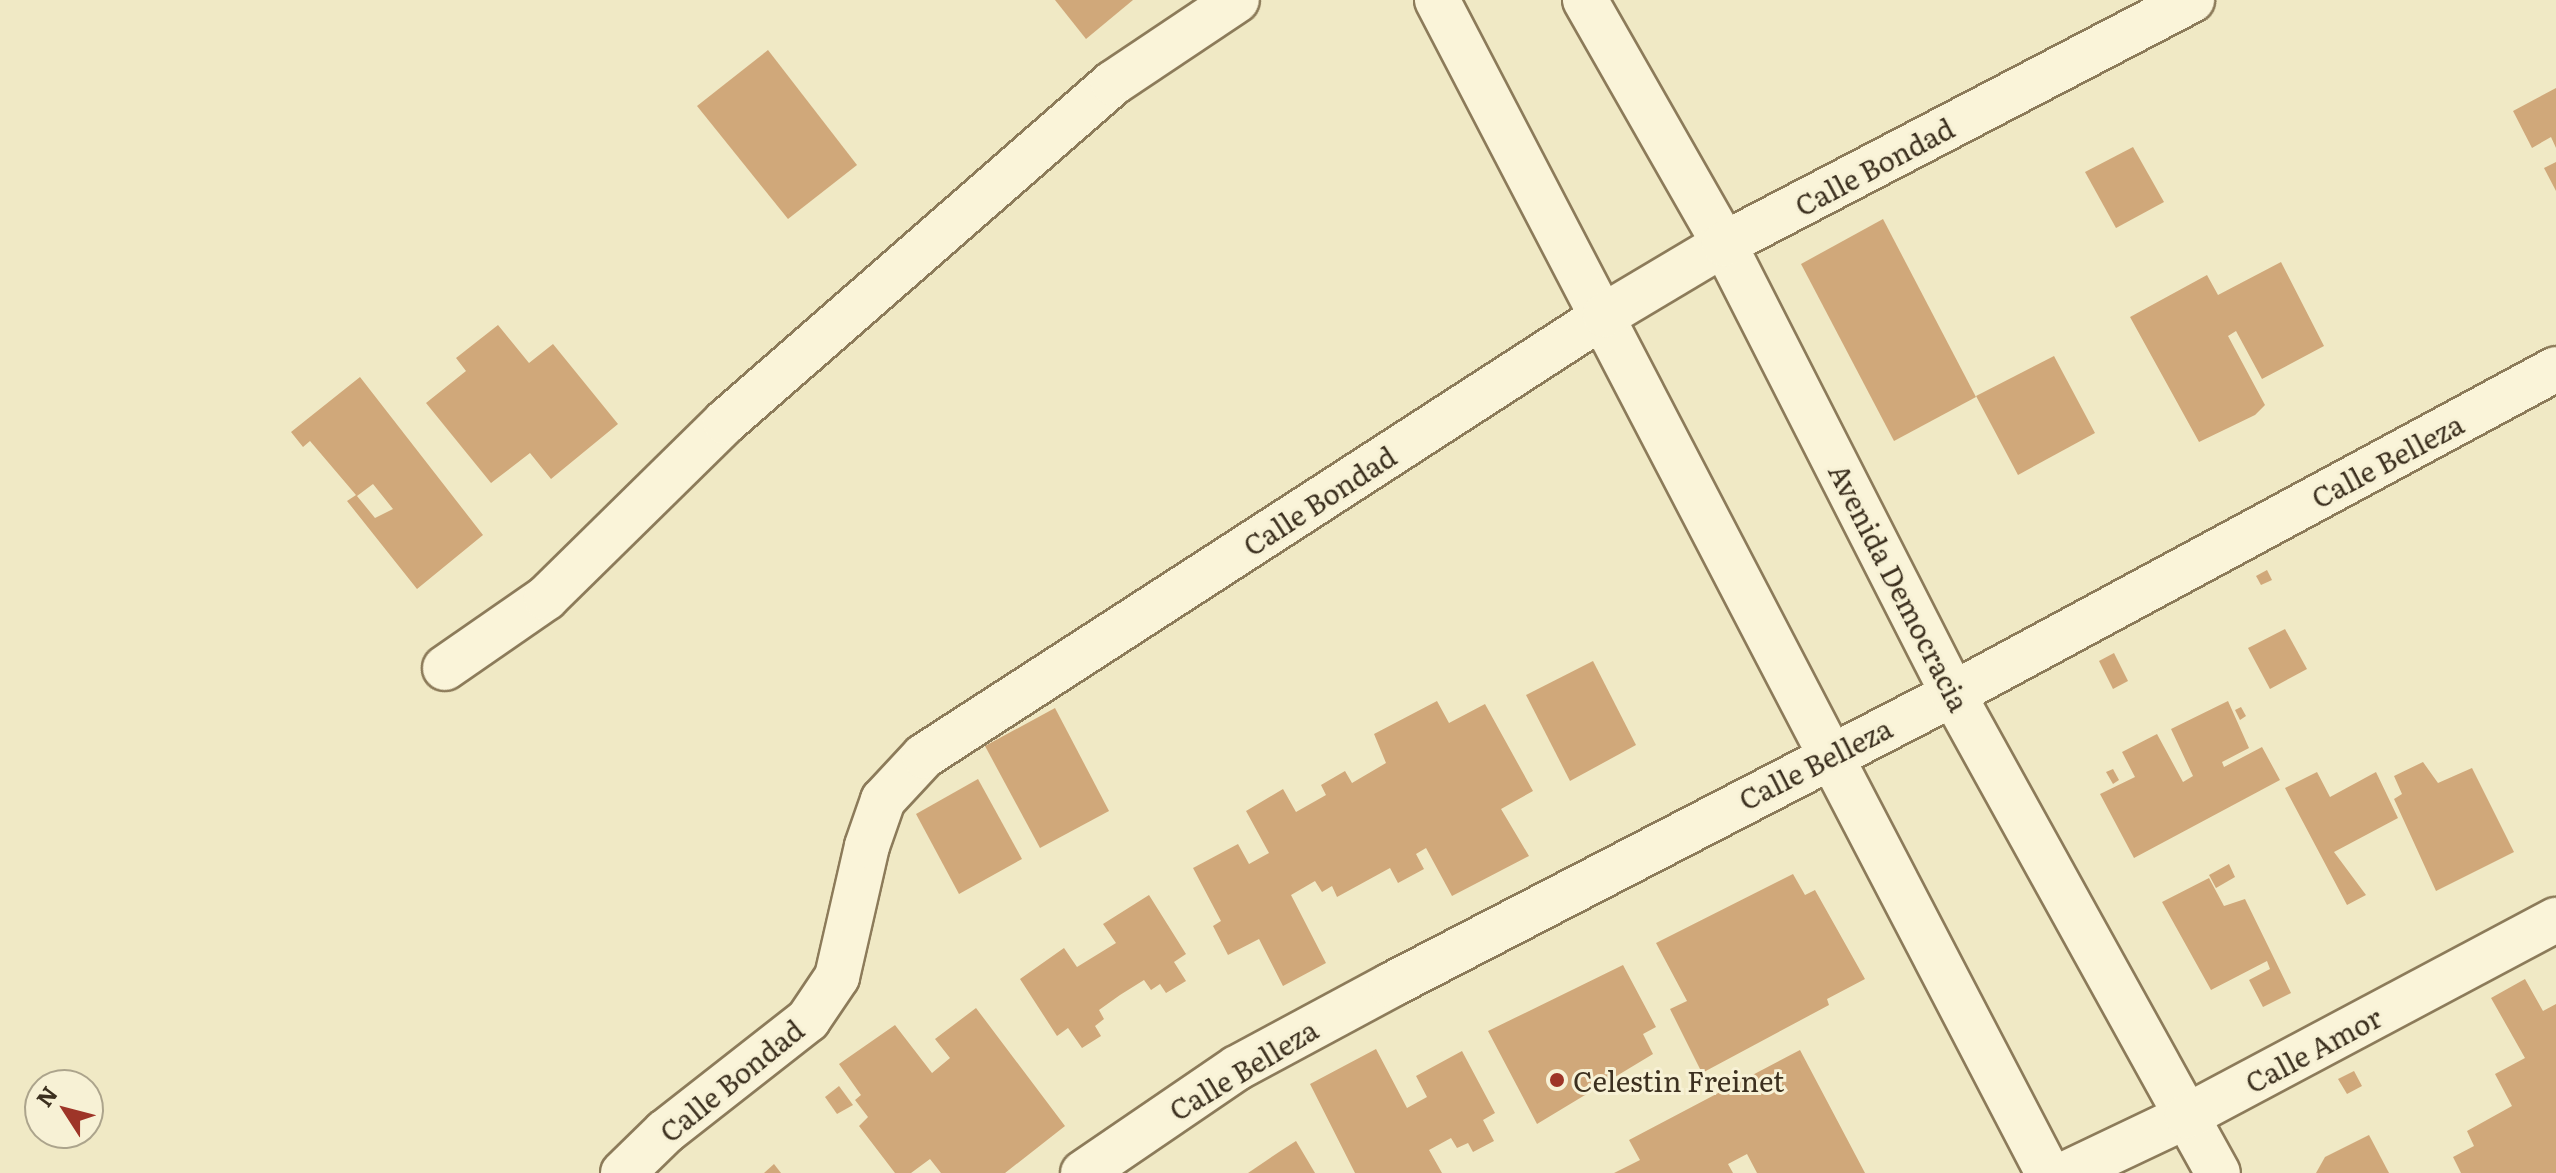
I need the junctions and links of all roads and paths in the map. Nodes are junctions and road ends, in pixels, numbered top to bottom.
1 (1237, 0) edge
2 (1437, 0) edge
3 (1585, 0) edge
4 (2192, 0) edge
5 (1724, 244) junction
6 (1605, 315) junction
7 (2556, 369) edge
8 (445, 668) dead end
9 (1953, 694) junction
10 (1829, 754) junction
11 (2556, 920) edge
12 (2187, 1116) junction
13 (623, 1173) edge
14 (1083, 1173) edge
15 (2048, 1173) edge
16 (2067, 1173) edge
17 (2218, 1173) edge

1 - 8 street
2 - 6 street
3 - 5 street, Avenida Democracia
4 - 5 street, Calle Bondad
5 - 6 street, Calle Bondad
5 - 9 street, Avenida Democracia
6 - 10 street
6 - 13 street, Calle Bondad
7 - 9 street, Calle Belleza
9 - 10 street, Calle Belleza
9 - 12 street, Avenida Democracia
10 - 14 street, Calle Belleza
10 - 15 street
11 - 12 street, Calle Amor
12 - 16 street, Calle Amor
12 - 17 street, Avenida Democracia

